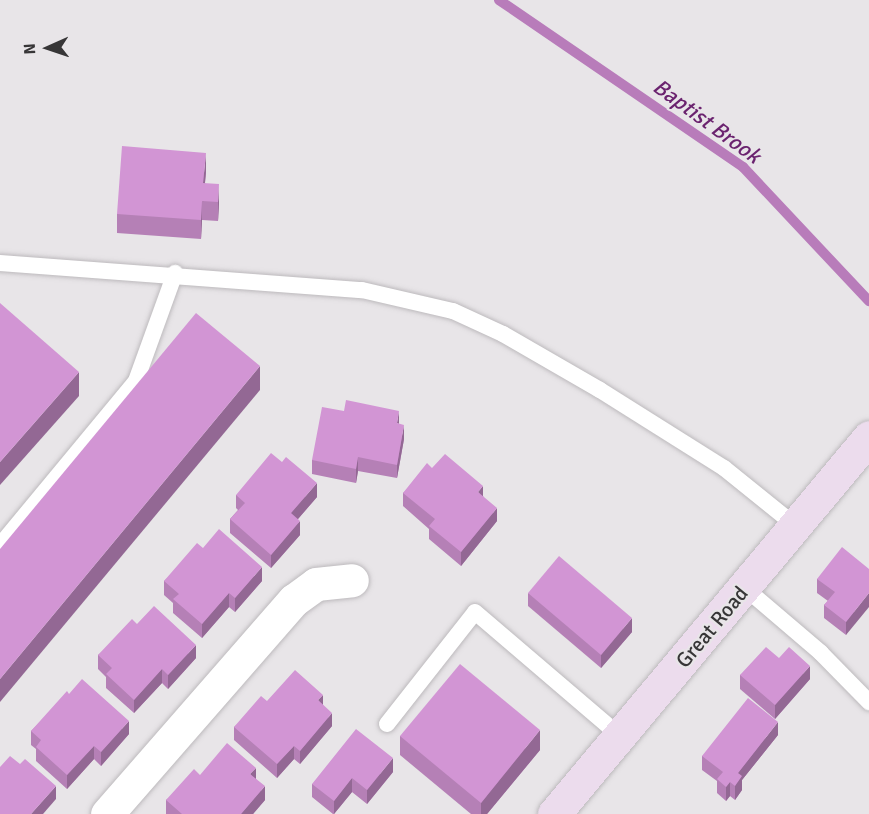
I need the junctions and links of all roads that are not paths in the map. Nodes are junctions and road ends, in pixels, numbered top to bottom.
1 (0, 263) edge
2 (175, 273) junction
3 (869, 437) edge
4 (796, 526) junction
5 (2, 543) edge
6 (352, 580) dead end
7 (745, 588) junction
8 (869, 702) edge
9 (387, 724) dead end
10 (620, 736) junction
11 (107, 814) edge
12 (554, 814) edge

1 - 2 lane
2 - 4 lane
2 - 5 lane
3 - 4 main road, Great Road
4 - 7 main road, Great Road
6 - 11 street
7 - 8 lane
7 - 10 main road, Great Road
9 - 10 lane
10 - 12 main road, Great Road

